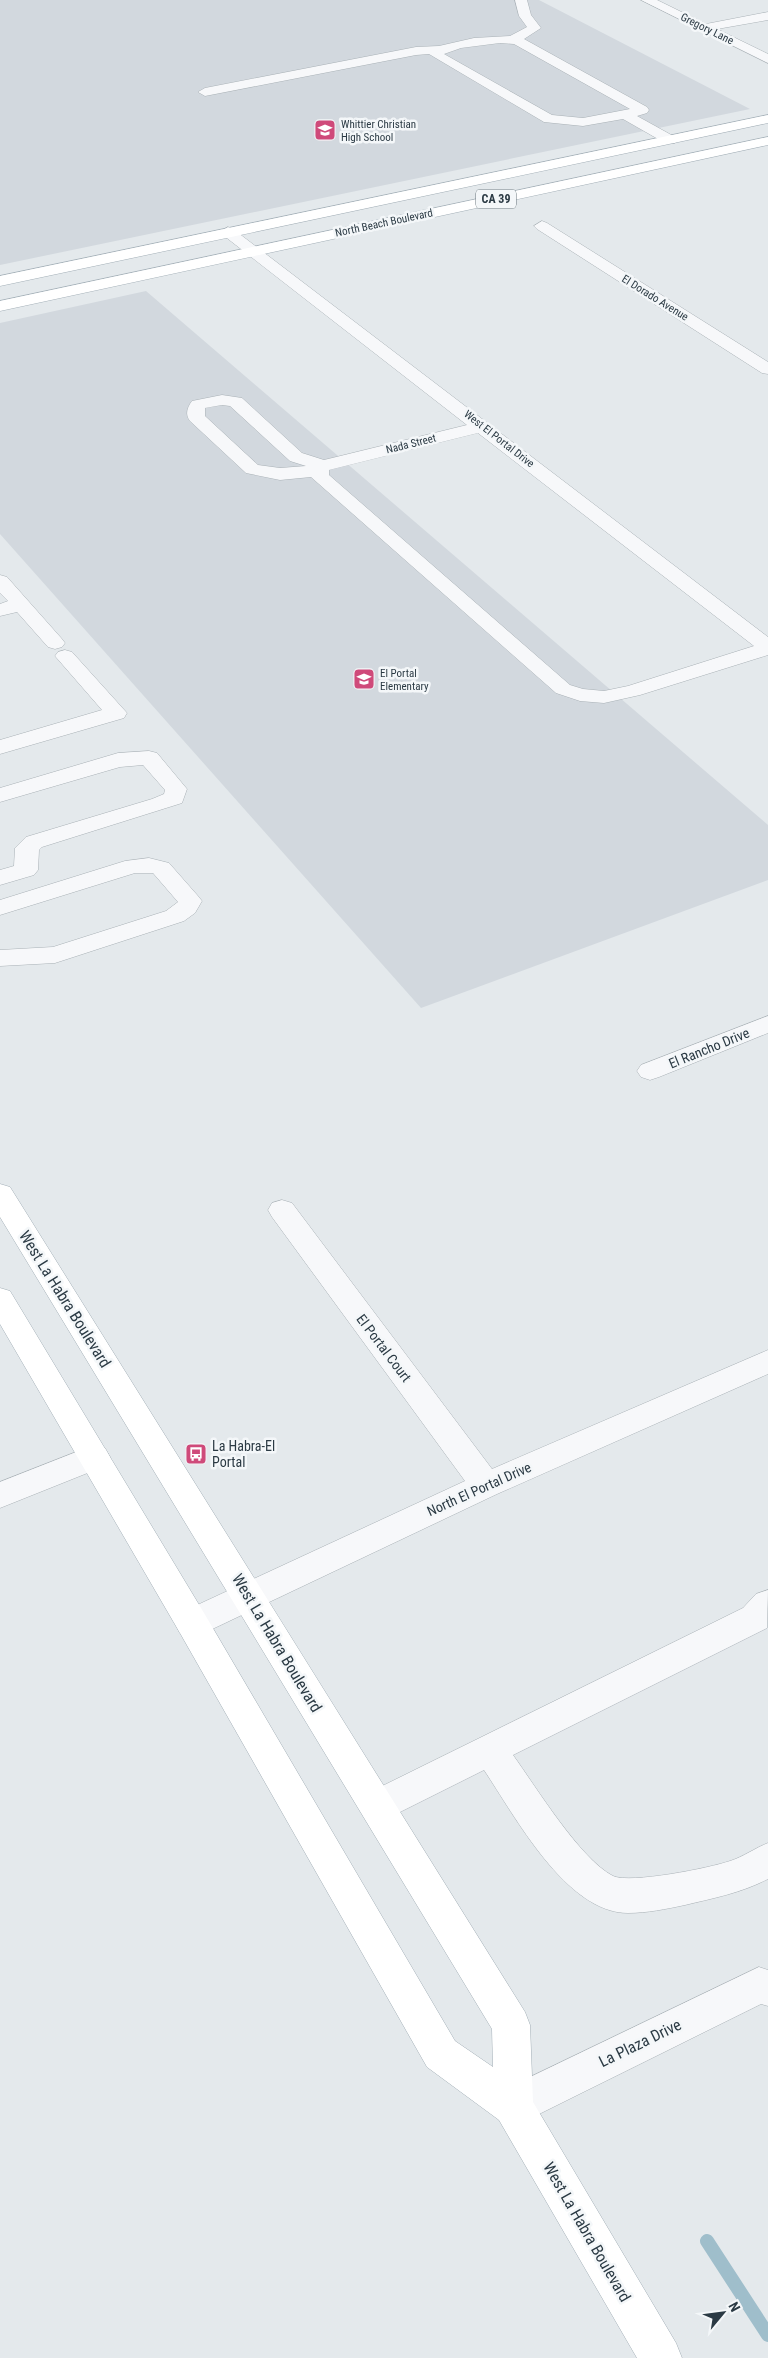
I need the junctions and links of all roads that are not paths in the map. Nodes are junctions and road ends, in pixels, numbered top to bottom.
1 (521, 0) edge
2 (647, 0) edge
3 (768, 16) edge
4 (705, 28) junction
5 (513, 39) junction
6 (438, 50) junction
7 (768, 58) edge
8 (204, 92) dead end
9 (625, 115) junction
10 (768, 119) edge
11 (670, 140) junction
12 (768, 141) edge
13 (542, 226) dead end
14 (228, 232) junction
15 (253, 251) junction
16 (0, 281) edge
17 (0, 306) edge
18 (768, 369) edge
19 (483, 426) junction
20 (327, 466) junction
21 (0, 581) edge
22 (21, 604) junction
23 (0, 610) edge
24 (768, 648) edge
25 (0, 747) edge
26 (0, 795) edge
27 (0, 878) edge
28 (0, 908) edge
29 (0, 958) edge
30 (768, 1024) edge
31 (650, 1071) dead end
32 (0, 1194) edge
33 (282, 1210) dead end
34 (0, 1298) edge
35 (8, 1328) edge
36 (768, 1361) edge
37 (94, 1457) junction
38 (486, 1485) junction
39 (0, 1495) edge
40 (249, 1596) junction
41 (764, 1617) edge
42 (192, 1623) junction
43 (489, 1749) junction
44 (377, 1806) junction
45 (768, 1860) edge
46 (768, 1988) edge
47 (513, 2106) junction
48 (660, 2358) edge

1 - 5 street
2 - 4 street, Gregory Lane
3 - 4 street
4 - 7 street, Gregory Lane
5 - 6 street
5 - 9 street
6 - 8 street
6 - 9 street
9 - 11 street
10 - 11 main road, North Beach Boulevard / CA 39
11 - 14 main road, North Beach Boulevard / CA 39
12 - 15 main road, North Beach Boulevard / CA 39
13 - 18 street, El Dorado Avenue
14 - 15 street, West El Portal Drive
14 - 16 main road, North Beach Boulevard / CA 39
15 - 17 main road, North Beach Boulevard / CA 39
15 - 19 street, West El Portal Drive
19 - 20 street, Nada Street
19 - 24 street, West El Portal Drive
20 - 20 street, Nada Street
20 - 24 street
21 - 22 street
22 - 23 street
22 - 25 street
26 - 27 street
28 - 29 street
30 - 31 street, El Rancho Drive
32 - 40 main road, West La Habra Boulevard
33 - 38 street, El Portal Court
34 - 35 main road, West La Habra Boulevard
35 - 37 main road, West La Habra Boulevard
36 - 38 street, North El Portal Drive
37 - 39 street
37 - 42 main road, West La Habra Boulevard
38 - 40 street, North El Portal Drive
40 - 42 street, North El Portal Drive
40 - 44 main road, West La Habra Boulevard
41 - 43 street
42 - 47 main road, West La Habra Boulevard
43 - 44 street
43 - 45 street
44 - 47 main road, West La Habra Boulevard
46 - 47 street, La Plaza Drive
47 - 48 main road, West La Habra Boulevard

